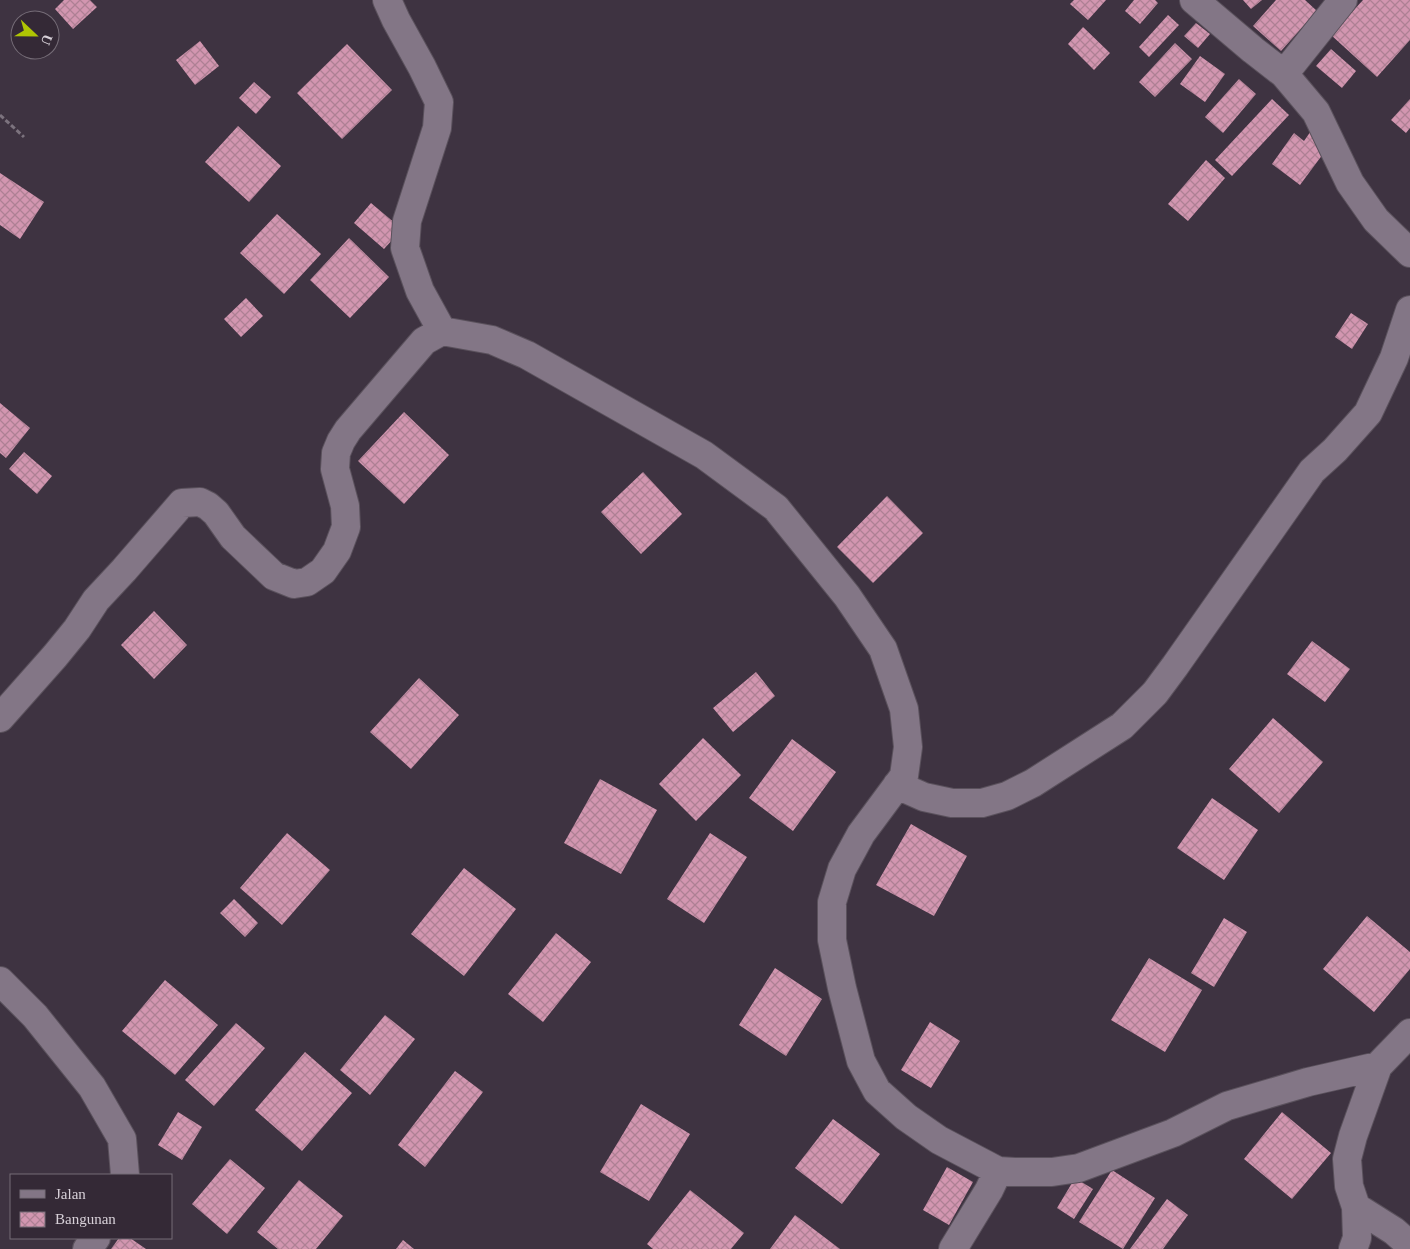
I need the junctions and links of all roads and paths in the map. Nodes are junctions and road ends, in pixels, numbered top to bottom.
1 (387, 0) edge
2 (1194, 0) edge
3 (1343, 0) edge
4 (1284, 74) junction
5 (0, 115) edge
6 (24, 138) dead end
7 (1410, 253) edge
8 (1410, 310) edge
9 (442, 331) junction
10 (0, 718) edge
11 (897, 785) junction
12 (0, 981) edge
13 (1410, 1033) edge
14 (1378, 1066) junction
15 (998, 1171) junction
16 (125, 1174) edge
17 (1356, 1207) junction
18 (95, 1239) edge
19 (1410, 1245) edge
20 (87, 1249) edge
21 (953, 1249) edge
22 (1353, 1249) edge

1 - 9 street
2 - 4 street
3 - 4 street
4 - 7 street
5 - 6 path
8 - 11 street
9 - 10 street
9 - 11 street
11 - 15 street
12 - 16 street
13 - 14 street
14 - 15 street
14 - 17 street
15 - 21 street
17 - 19 street
17 - 22 street
18 - 20 street

